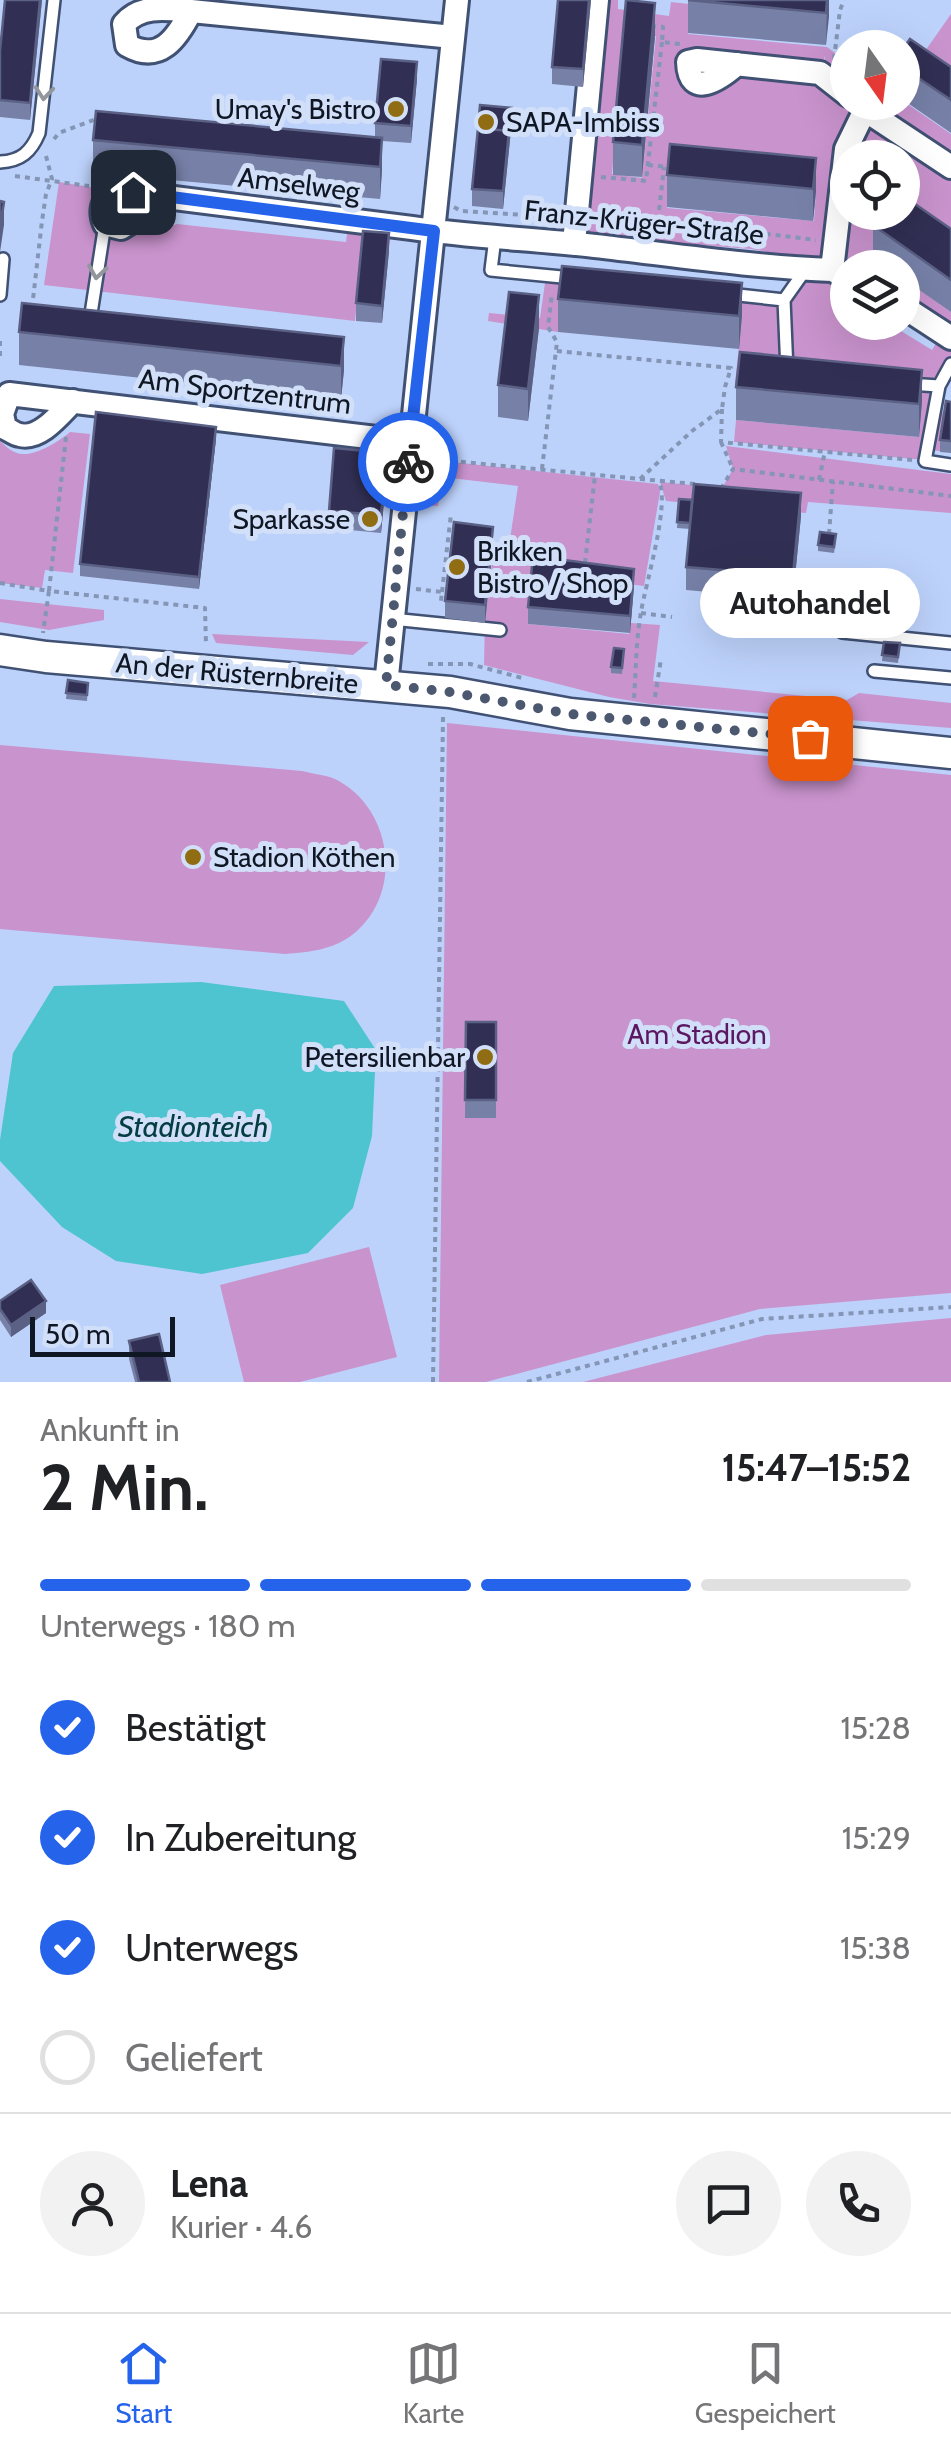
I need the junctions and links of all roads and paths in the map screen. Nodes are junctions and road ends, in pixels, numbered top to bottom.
1 (54, 0) edge
2 (457, 0) edge
3 (596, 0) edge
4 (844, 0) edge
5 (191, 11) dead end
6 (645, 26) edge
7 (837, 30) edge
8 (453, 37) junction
9 (662, 42) junction
10 (682, 44) dead end
11 (737, 64) dead end
12 (830, 81) edge
13 (103, 116) edge
14 (852, 120) edge
15 (880, 120) edge
16 (52, 143) dead end
17 (45, 153) dead end
18 (0, 162) edge
19 (648, 165) junction
20 (664, 167) junction
21 (683, 169) edge
22 (950, 169) edge
23 (0, 174) edge
24 (596, 176) dead end
25 (52, 179) junction
26 (110, 190) junction
27 (156, 196) junction
28 (452, 200) dead end
29 (590, 213) junction
30 (658, 220) junction
31 (105, 224) junction
32 (434, 231) junction
33 (495, 238) junction
34 (574, 244) junction
35 (836, 246) junction
36 (837, 250) edge
37 (3, 260) dead end
38 (806, 269) junction
39 (830, 273) edge
40 (554, 276) junction
41 (594, 280) edge
42 (710, 292) edge
43 (0, 294) edge
44 (784, 300) junction
45 (32, 310) edge
46 (920, 318) edge
47 (90, 320) edge
48 (951, 338) edge
49 (0, 342) edge
50 (556, 351) junction
51 (0, 357) edge
52 (951, 364) edge
53 (768, 373) edge
54 (787, 375) junction
55 (806, 377) edge
56 (901, 384) edge
57 (939, 386) junction
58 (5, 393) edge
59 (71, 403) junction
60 (722, 408) junction
61 (721, 442) junction
62 (416, 450) junction
63 (825, 451) junction
64 (925, 461) junction
65 (951, 464) edge
66 (542, 469) junction
67 (733, 469) junction
68 (595, 474) junction
69 (640, 479) junction
70 (819, 480) junction
71 (834, 482) junction
72 (951, 496) edge
73 (451, 514) dead end
74 (829, 534) edge
75 (584, 578) edge
76 (0, 583) edge
77 (411, 588) dead end
78 (49, 591) junction
79 (442, 592) junction
80 (441, 601) edge
81 (641, 613) junction
82 (672, 617) dead end
83 (392, 619) junction
84 (500, 630) dead end
85 (842, 632) dead end
86 (44, 633) dead end
87 (951, 643) edge
88 (206, 648) dead end
89 (0, 650) edge
90 (661, 659) dead end
91 (874, 671) dead end
92 (951, 678) edge
93 (386, 685) junction
94 (633, 703) dead end
95 (654, 706) dead end
96 (443, 713) dead end
97 (951, 753) edge
98 (951, 1307) edge
99 (433, 1382) edge
100 (527, 1382) edge

1 -> 18 lane
2 - 8 street
3 - 29 street
4 - 7 path
5 - 8 street
6 - 9 path
8 - 32 street
9 - 10 path
9 - 19 path
11 - 12 street
13 - 16 path
14 - 35 street
15 - 22 street
17 - 25 path
19 - 20 path
19 - 24 path
20 - 21 path
20 - 30 path
23 - 25 path
25 - 26 path
25 - 45 path
26 - 27 street, Amselweg
26 - 31 street
27 - 31 street
27 - 32 street, Amselweg
28 - 29 path
29 - 30 path
29 - 34 street
30 - 35 path
31 -> 47 lane
32 - 33 street, Franz-Krüger-Straße
32 - 62 street
33 - 34 street, Franz-Krüger-Straße
33 - 40 lane
34 - 38 street, Franz-Krüger-Straße
35 - 36 street
37 - 43 lane
38 - 39 street, Franz-Krüger-Straße
38 - 44 lane
40 - 41 lane
40 - 50 path
42 - 44 lane
44 - 54 lane
46 - 48 street
49 - 51 path
50 - 60 path
50 - 66 path
52 - 57 lane
53 - 54 lane
54 - 55 lane
56 - 57 lane
57 - 64 lane
58 - 59 street, Am Sportzentrum
58 - 59 street, Am Sportzentrum
59 - 62 street, Am Sportzentrum
59 - 78 path
60 - 61 path
60 - 69 path
61 - 63 path
61 - 67 path
62 - 66 path
62 - 83 street
63 - 64 path
63 - 70 path
64 - 65 lane
66 - 68 path
67 - 69 path
67 - 70 path
68 - 69 path
68 - 75 path
69 - 81 path
70 - 71 path
71 - 72 path
71 - 74 path
73 - 79 path
76 - 78 path
77 - 79 path
78 - 86 path
78 - 88 path
79 - 80 path
81 - 82 path
81 - 94 path
83 - 84 lane
83 - 93 street
85 - 87 lane
89 - 93 main road, An der Rüsternbreite
90 - 95 path
91 - 92 lane
93 - 97 main road, An der Rüsternbreite
96 - 99 path
98 - 100 path

